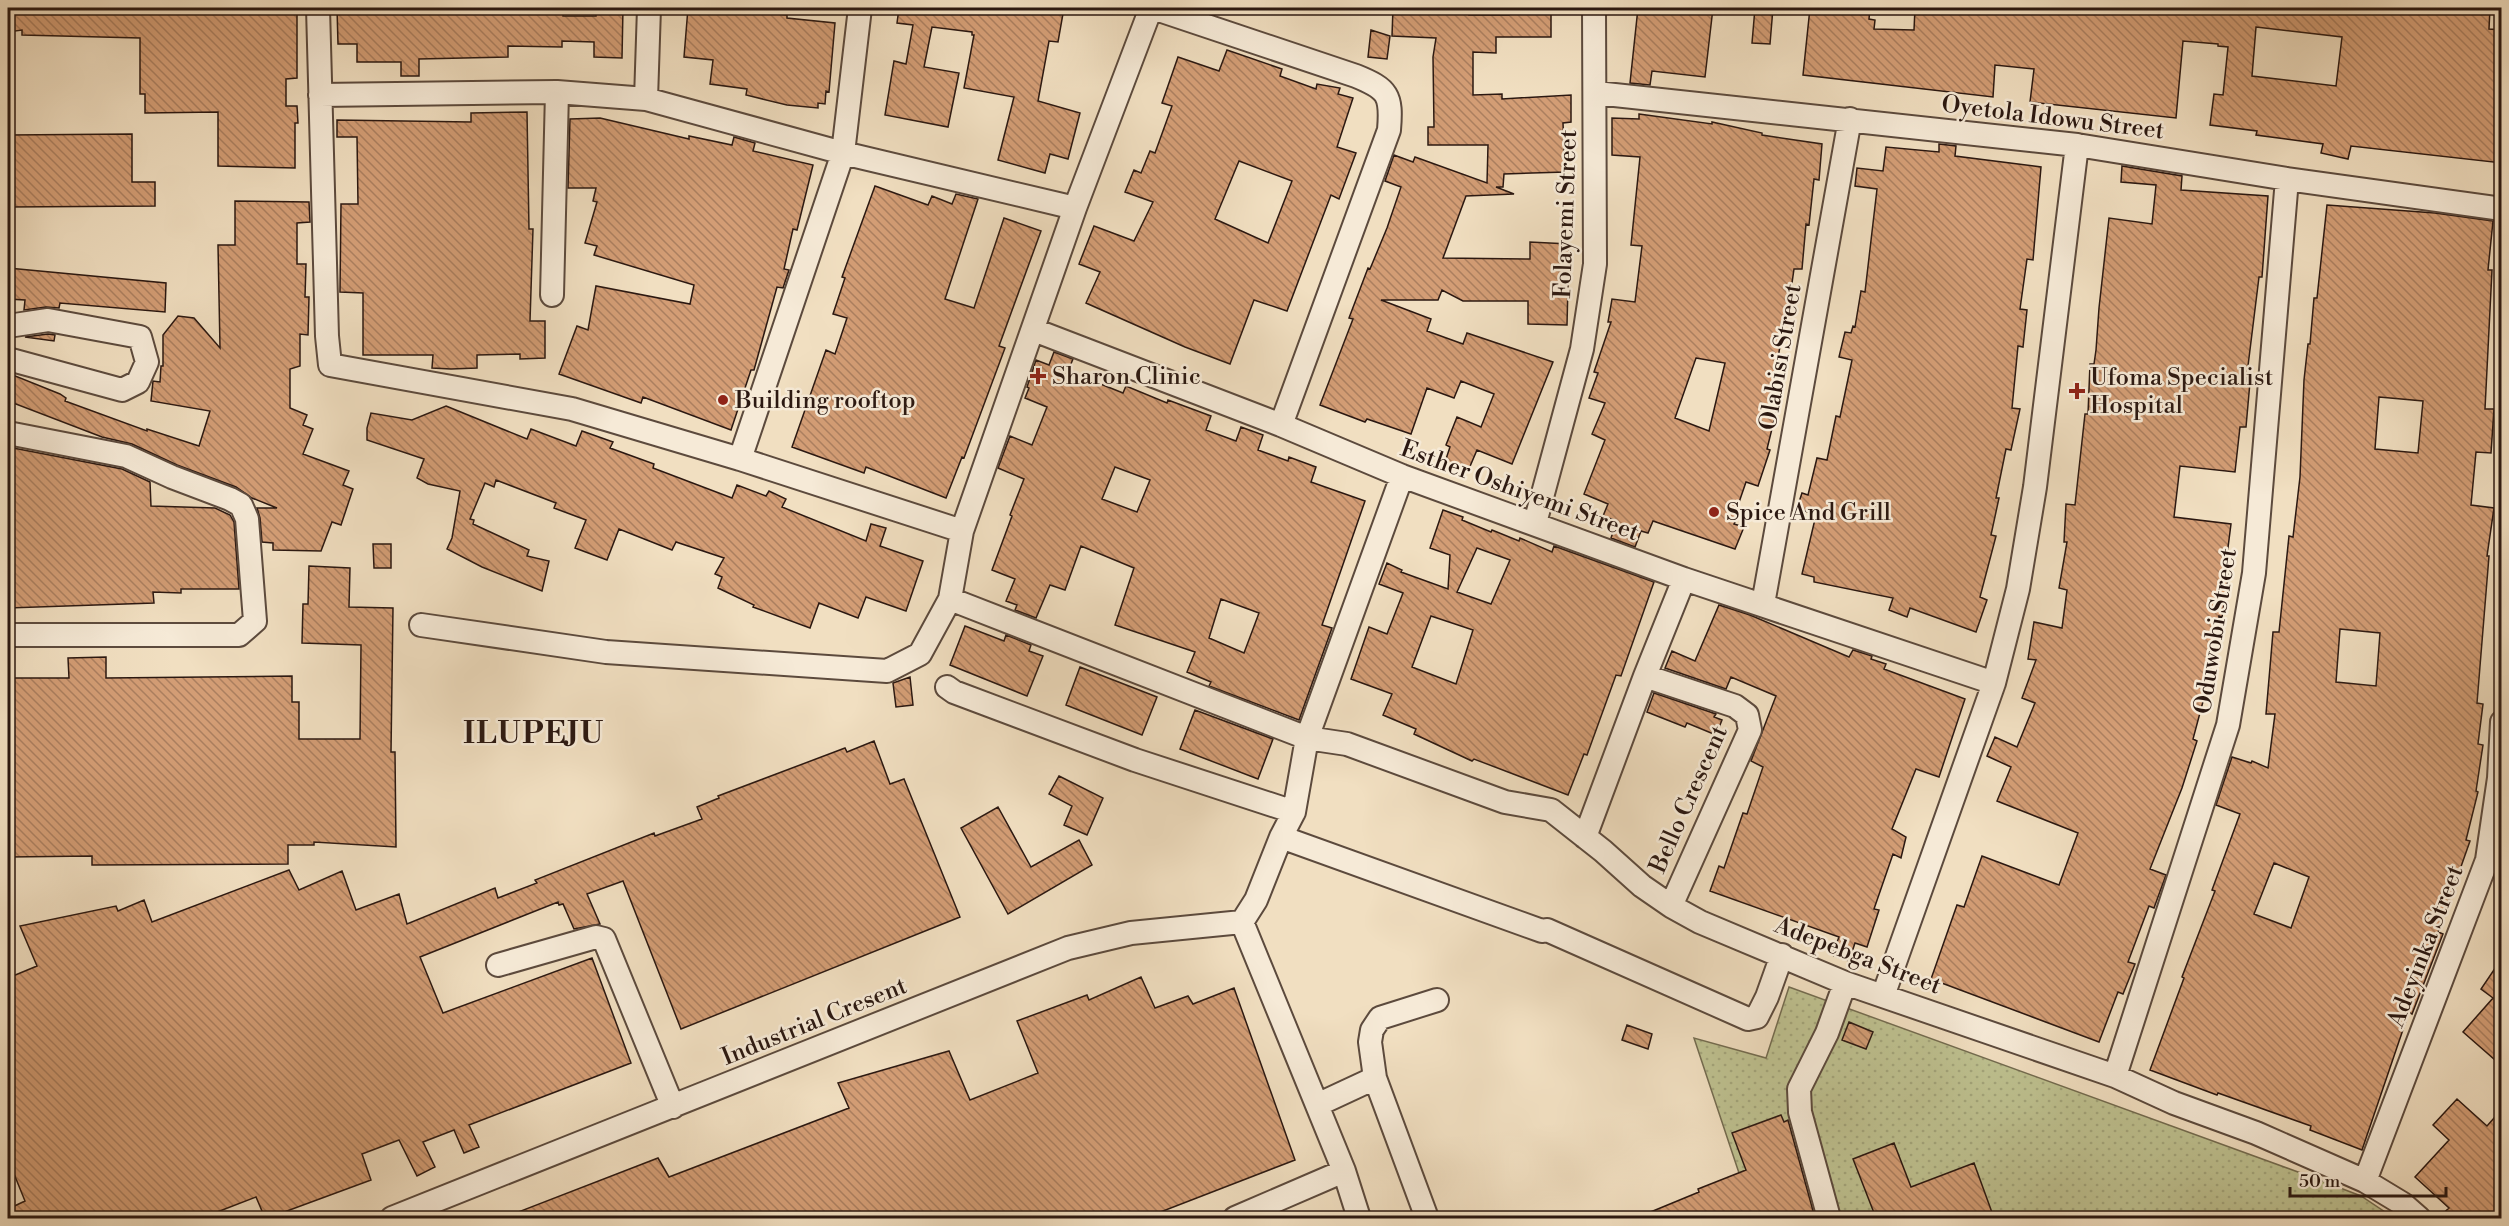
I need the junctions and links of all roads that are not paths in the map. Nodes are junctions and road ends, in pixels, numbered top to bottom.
1 (318, 8) edge
2 (649, 8) edge
3 (860, 8) edge
4 (1152, 8) edge
5 (1594, 8) edge
6 (557, 92) junction
7 (1596, 93) junction
8 (320, 95) junction
9 (646, 99) junction
10 (1850, 119) junction
11 (2078, 144) junction
12 (843, 153) junction
13 (2287, 179) junction
14 (1075, 208) junction
15 (2502, 209) edge
16 (552, 295) dead end
17 (8, 326) edge
18 (1034, 330) junction
19 (8, 359) edge
20 (1281, 425) junction
21 (8, 433) edge
22 (740, 459) junction
23 (1402, 476) junction
24 (1535, 523) junction
25 (962, 531) junction
26 (1684, 579) junction
27 (950, 599) junction
28 (1763, 604) junction
29 (421, 625) dead end
30 (8, 635) edge
31 (1645, 676) junction
32 (1994, 683) junction
33 (947, 687) dead end
34 (2502, 722) edge
35 (1305, 747) junction
36 (1294, 812) junction
37 (1281, 837) junction
38 (1586, 837) junction
39 (1671, 906) junction
40 (1242, 922) junction
41 (1782, 955) junction
42 (498, 965) dead end
43 (1845, 983) junction
44 (1883, 996) junction
45 (1437, 1000) dead end
46 (2115, 1076) junction
47 (1375, 1078) junction
48 (1317, 1105) junction
49 (673, 1107) junction
50 (1344, 1171) junction
51 (2365, 1181) junction
52 (1419, 1216) edge
53 (392, 1218) edge
54 (1235, 1218) edge
55 (1359, 1218) edge
56 (1829, 1218) edge
57 (2419, 1218) edge

1 - 8 street
2 - 9 street
3 - 12 street
4 - 14 street
4 - 20 street
5 - 7 street, Folayemi Street
6 - 8 street
6 - 9 street
6 - 16 street
7 - 10 street, Oyetola Idowu Street
7 - 24 street, Folayemi Street
8 - 22 street
9 - 12 street
10 - 11 street, Oyetola Idowu Street
10 - 28 street, Olabisi Street
11 - 13 street, Oyetola Idowu Street
11 - 32 street
12 - 14 street
12 - 22 street
13 - 15 street, Oyetola Idowu Street
13 - 46 street, Oduwobi Street
14 - 18 street
17 - 19 street
18 - 20 street, Esther Oshiyemi Street
18 - 25 street
20 - 23 street, Esther Oshiyemi Street
21 - 30 street
22 - 25 street
23 - 24 street, Esther Oshiyemi Street
23 - 35 street
24 - 26 street, Esther Oshiyemi Street
25 - 27 street
26 - 28 street, Esther Oshiyemi Street
26 - 31 street
27 - 29 street
27 - 35 street, Adepebga Street
28 - 32 street, Esther Oshiyemi Street
31 - 38 street
31 - 39 street, Bello Crescent
32 - 44 street
33 - 36 street
34 - 51 street, Adeyinka Street
35 - 36 street
35 - 38 street, Adepebga Street
36 - 37 street
37 - 40 street
37 - 41 street
38 - 39 street, Adepebga Street
39 - 41 street, Adepebga Street
40 - 48 street
40 - 49 street, Industrial Cresent
41 - 43 street, Adepebga Street
42 - 49 street
43 - 44 street, Adepebga Street
43 - 56 street
44 - 46 street, Adepebga Street
45 - 47 street
46 - 51 street, Adepebga Street
47 - 48 street
47 - 52 street
48 - 50 street
49 - 53 street, Industrial Cresent
50 - 54 street
50 - 55 street
51 - 57 street, Adepebga Street

